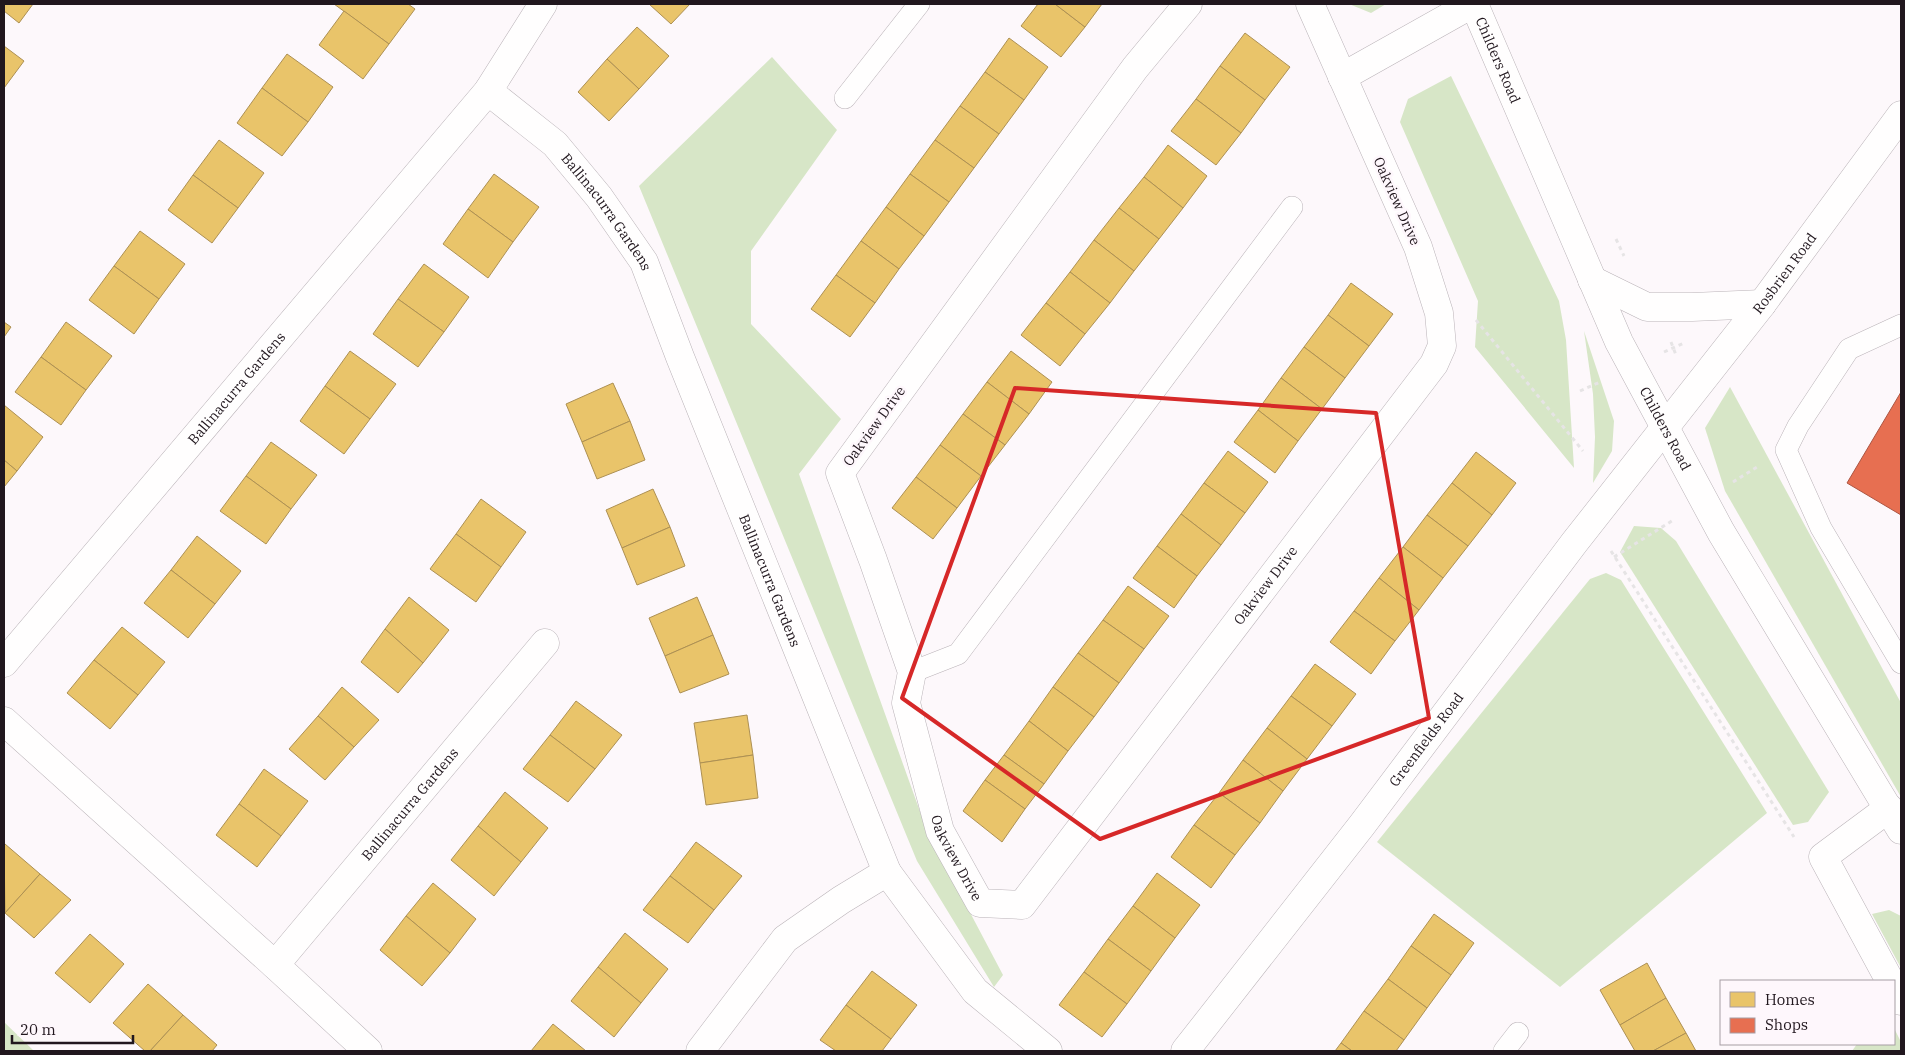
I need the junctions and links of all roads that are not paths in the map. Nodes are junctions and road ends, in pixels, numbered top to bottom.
1 (544, 4) edge
2 (919, 4) edge
3 (1188, 4) edge
4 (1310, 4) edge
5 (1473, 4) edge
6 (1342, 77) junction
7 (488, 91) junction
8 (845, 98) dead end
9 (1901, 115) edge
10 (1292, 208) dead end
11 (1592, 280) junction
12 (1762, 304) junction
13 (1901, 325) edge
14 (1665, 428) junction
15 (545, 643) dead end
16 (4, 662) edge
17 (1901, 663) edge
18 (912, 672) junction
19 (4, 722) edge
20 (1895, 819) edge
21 (887, 872) junction
22 (275, 965) junction
23 (1889, 980) edge
24 (1895, 990) edge
25 (1901, 1001) edge
26 (1518, 1033) dead end
27 (368, 1051) edge
28 (700, 1051) edge
29 (1048, 1051) edge
30 (1185, 1051) edge
31 (1504, 1051) edge

1 - 7 street, Ballinacurra Gardens
2 - 8 lane
3 - 18 street, Oakview Drive
4 - 6 street, Oakview Drive
5 - 6 street
5 - 11 street, Childers Road
6 - 18 street, Oakview Drive
7 - 16 street, Ballinacurra Gardens
7 - 21 street, Ballinacurra Gardens
9 - 12 street, Rosbrien Road
10 - 18 lane
11 - 12 street
11 - 14 street, Childers Road
12 - 14 street, Rosbrien Road
13 - 17 lane
14 - 20 street, Childers Road
14 - 30 street, Greenfields Road
15 - 22 street, Ballinacurra Gardens
19 - 22 street
20 - 23 street
21 - 28 street
21 - 29 street, Ballinacurra Gardens
22 - 27 street
24 - 25 street
26 - 31 lane

